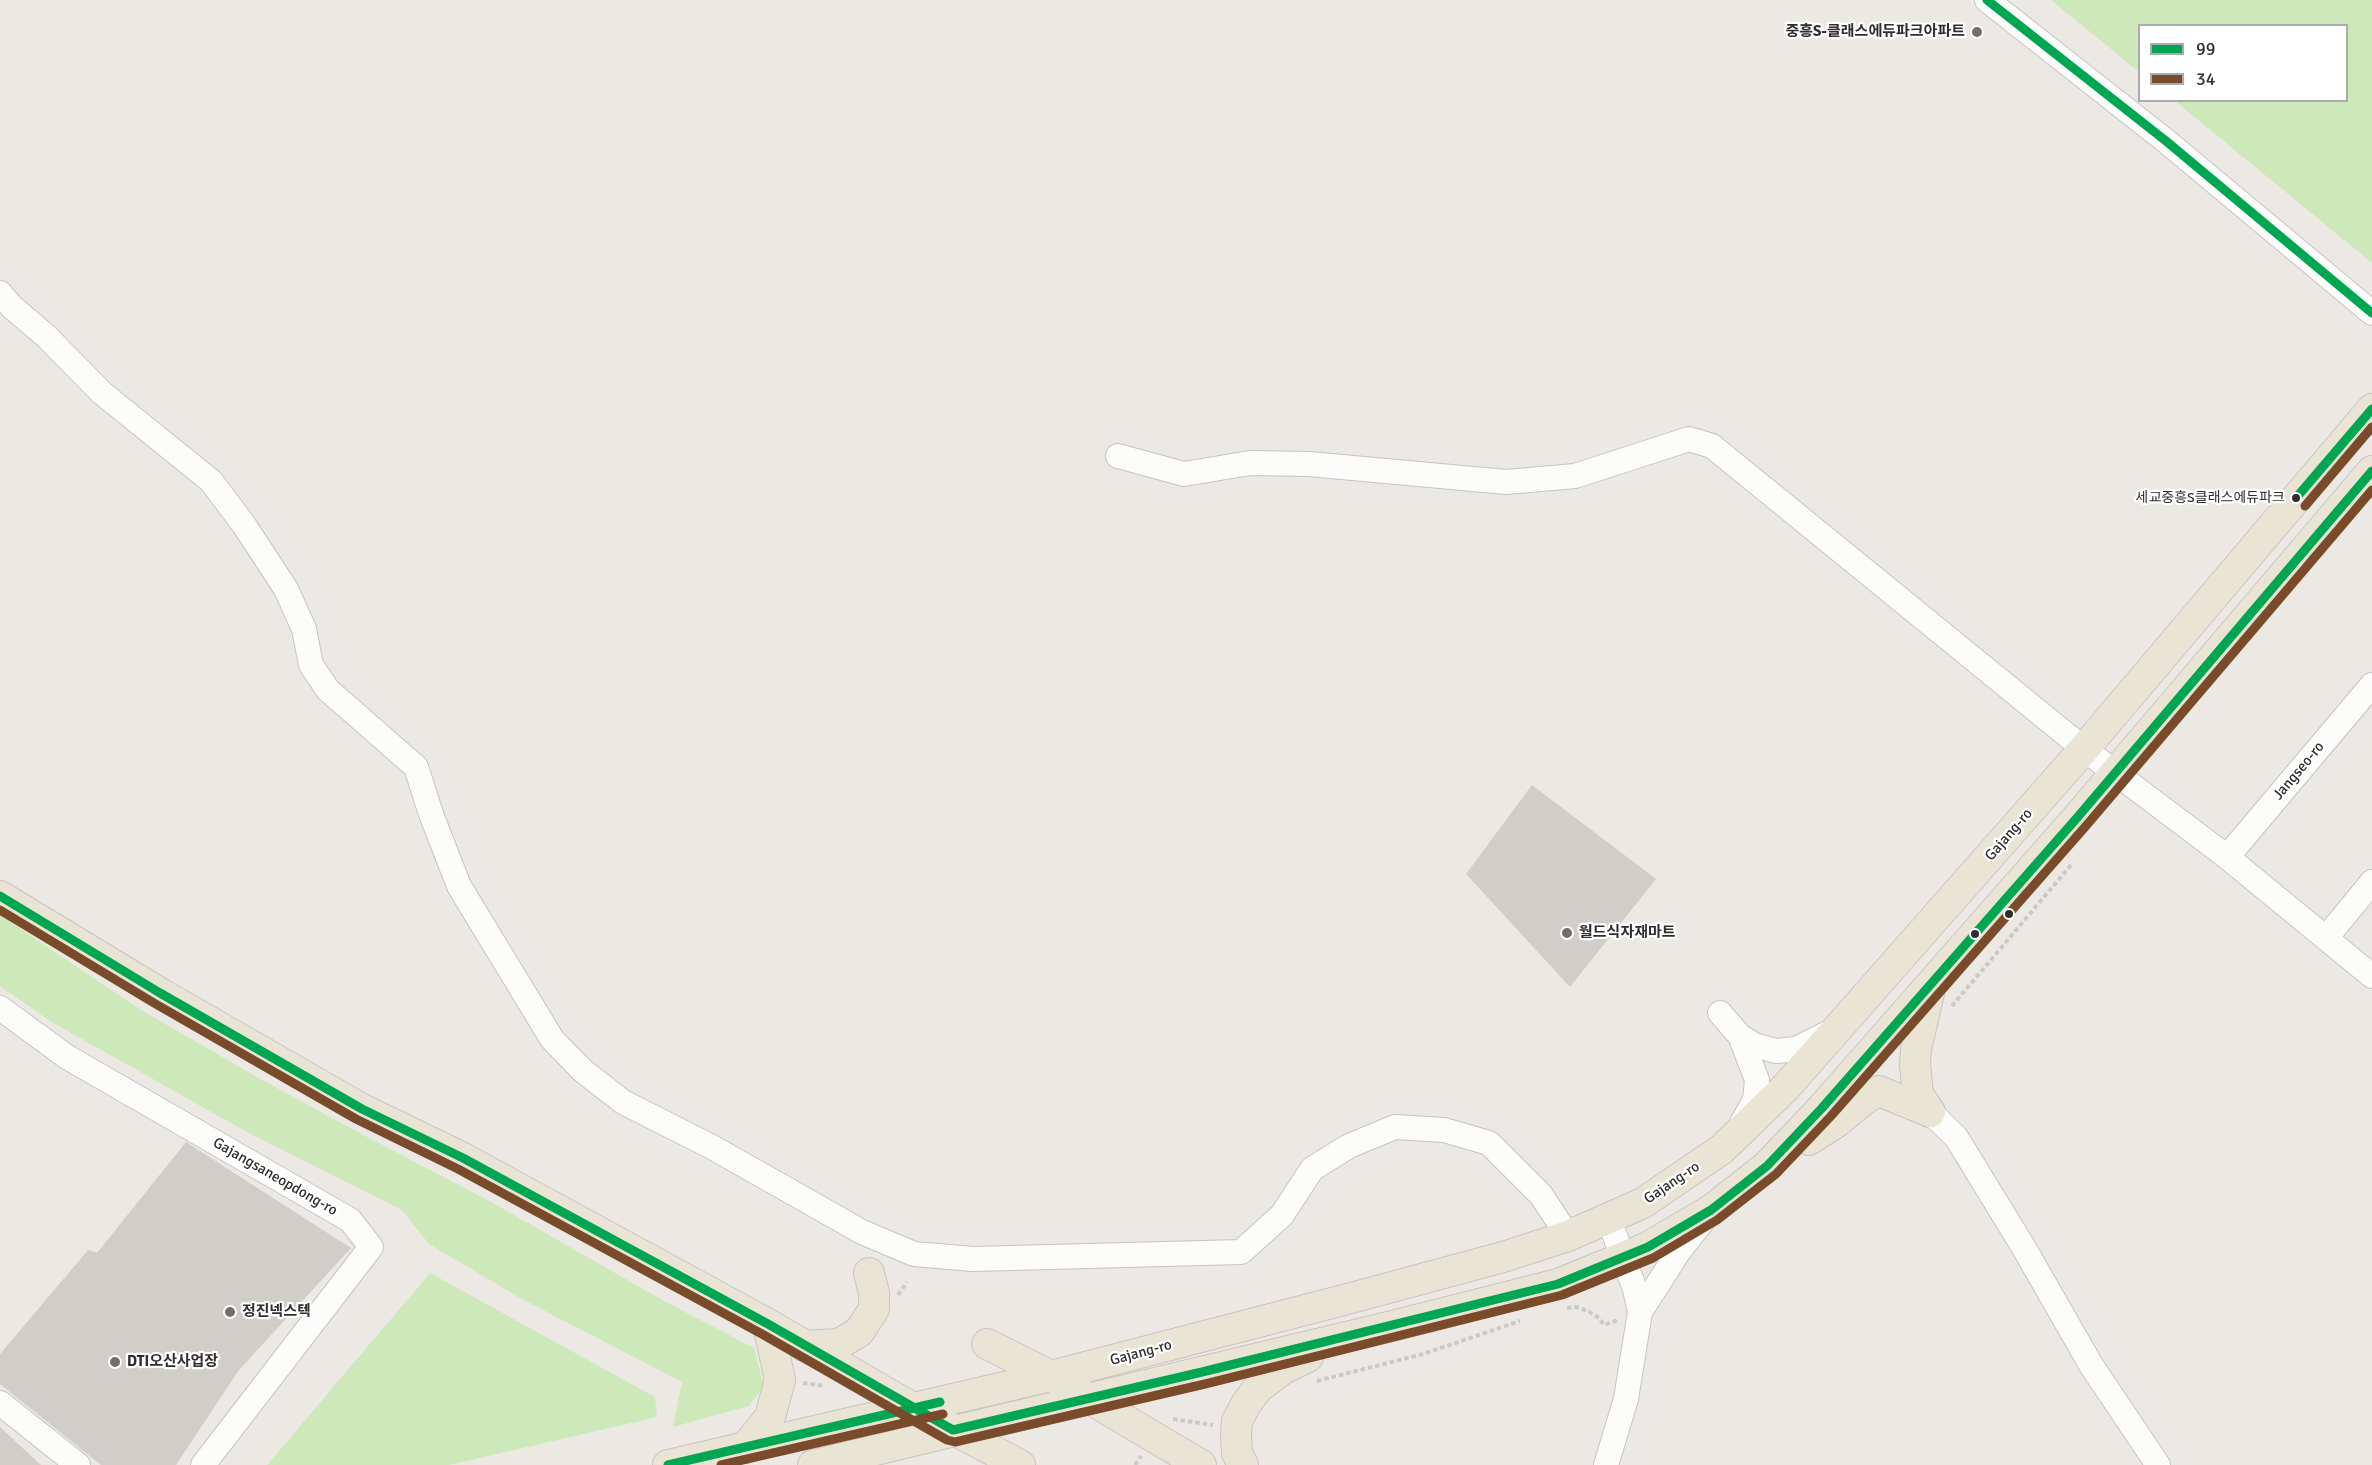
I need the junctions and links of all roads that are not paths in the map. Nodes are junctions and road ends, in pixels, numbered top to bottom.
1 (1987, 0) edge
2 (0, 293) edge
3 (2372, 314) edge
4 (2372, 409) edge
5 (1118, 456) dead end
6 (2372, 471) edge
7 (2372, 685) edge
8 (2084, 749) junction
9 (2115, 773) junction
10 (2227, 857) junction
11 (2372, 882) edge
12 (0, 896) edge
13 (2326, 938) junction
14 (2372, 976) edge
15 (1931, 984) junction
16 (0, 1008) edge
17 (1720, 1013) dead end
18 (1839, 1027) junction
19 (1740, 1036) junction
20 (1930, 1113) junction
21 (1722, 1149) junction
22 (1767, 1166) junction
23 (1711, 1210) junction
24 (1609, 1220) junction
25 (1568, 1236) junction
26 (1624, 1258) junction
27 (869, 1273) dead end
28 (1640, 1312) junction
29 (768, 1323) junction
30 (1392, 1326) junction
31 (804, 1346) junction
32 (1051, 1376) junction
33 (995, 1389) junction
34 (1088, 1399) junction
35 (0, 1403) edge
36 (913, 1408) junction
37 (964, 1427) junction
38 (745, 1448) junction
39 (78, 1465) edge
40 (203, 1465) edge
41 (668, 1465) edge
42 (813, 1465) edge
43 (1020, 1465) edge
44 (1202, 1465) edge
45 (1243, 1465) edge
46 (1606, 1465) edge
47 (2158, 1465) edge

1 - 3 street
2 - 25 street
4 - 8 main road, Gajang-ro
5 - 8 street
6 - 9 main road, Gajang-ro
7 - 10 street, Jangseo-ro
8 - 9 street
8 - 18 main road, Gajang-ro
9 - 10 street
9 - 15 main road, Gajang-ro
10 - 13 street
11 - 13 street
12 - 29 main road
13 - 14 street
15 - 20 main road
15 - 22 main road, Gajang-ro
16 - 40 street, Gajangsaneopdong-ro
17 - 19 street
18 - 19 street
18 - 21 main road, Gajang-ro
19 - 21 street
20 - 22 main road
20 - 47 street
21 - 24 main road, Gajang-ro
22 - 23 main road, Gajang-ro
23 - 26 main road, Gajang-ro
23 - 28 street
24 - 25 main road, Gajang-ro
24 - 26 street
25 - 32 main road, Gajang-ro
26 - 28 street
26 - 30 main road, Gajang-ro
27 - 31 main road
28 - 46 street
29 - 31 main road
29 - 38 main road
30 - 34 main road, Gajang-ro
30 - 45 main road
31 - 36 main road
32 - 33 main road, Gajang-ro
32 - 33 main road
32 - 34 main road
33 - 36 main road, Gajang-ro
33 - 37 main road
34 - 37 main road, Gajang-ro
34 - 44 main road
35 - 39 street
36 - 37 main road
36 - 38 main road, Gajang-ro
37 - 42 main road, Gajang-ro
37 - 43 main road
38 - 41 main road, Gajang-ro

